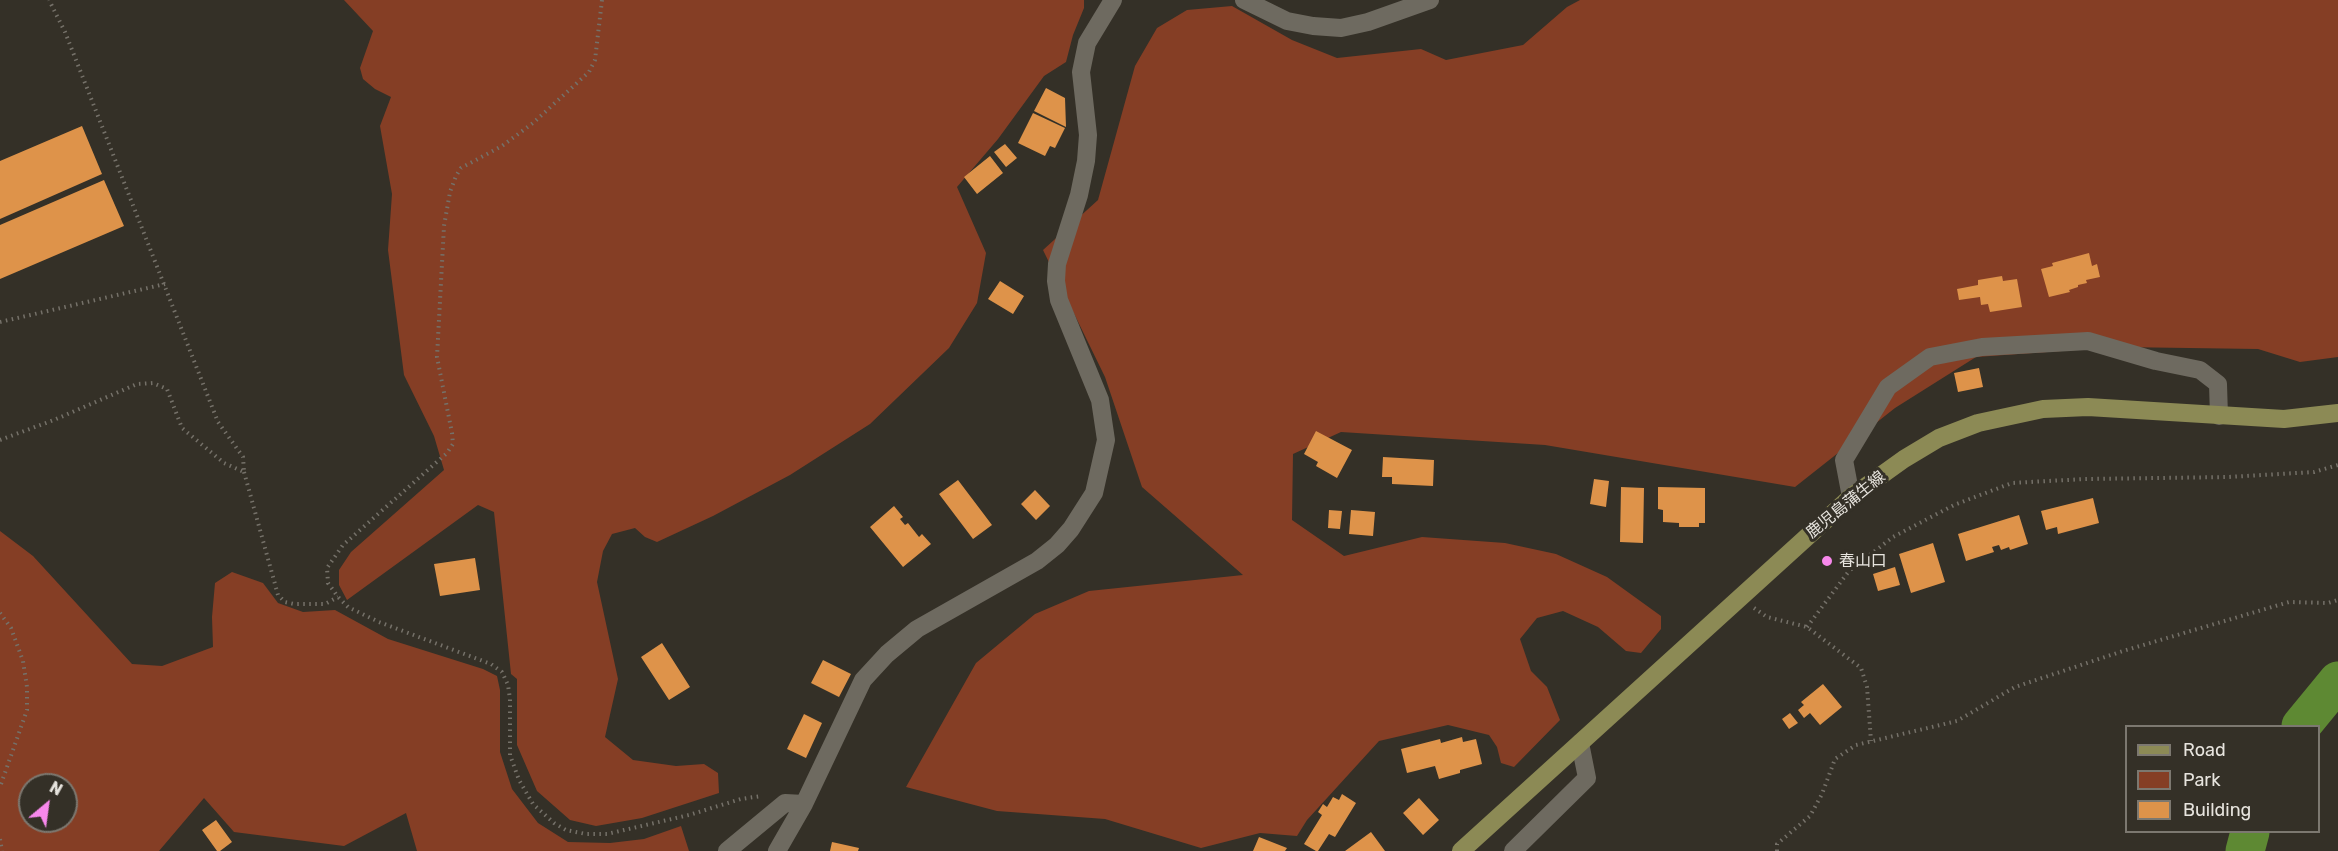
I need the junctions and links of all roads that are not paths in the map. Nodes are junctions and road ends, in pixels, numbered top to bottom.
1 (1113, 0) edge
2 (1244, 0) edge
3 (1430, 0) edge
4 (2338, 413) edge
5 (2219, 416) junction
6 (1851, 497) junction
7 (1580, 743) junction
8 (804, 804) junction
9 (727, 851) edge
10 (777, 851) edge
11 (1461, 851) edge
12 (1513, 851) edge

1 - 8 street
2 - 3 street
4 - 5 main road, 鹿児島蒲生線
5 - 6 main road, 鹿児島蒲生線
5 - 6 street
6 - 7 main road, 鹿児島蒲生線
7 - 11 main road, 鹿児島蒲生線
7 - 12 street
8 - 9 street
8 - 10 street

